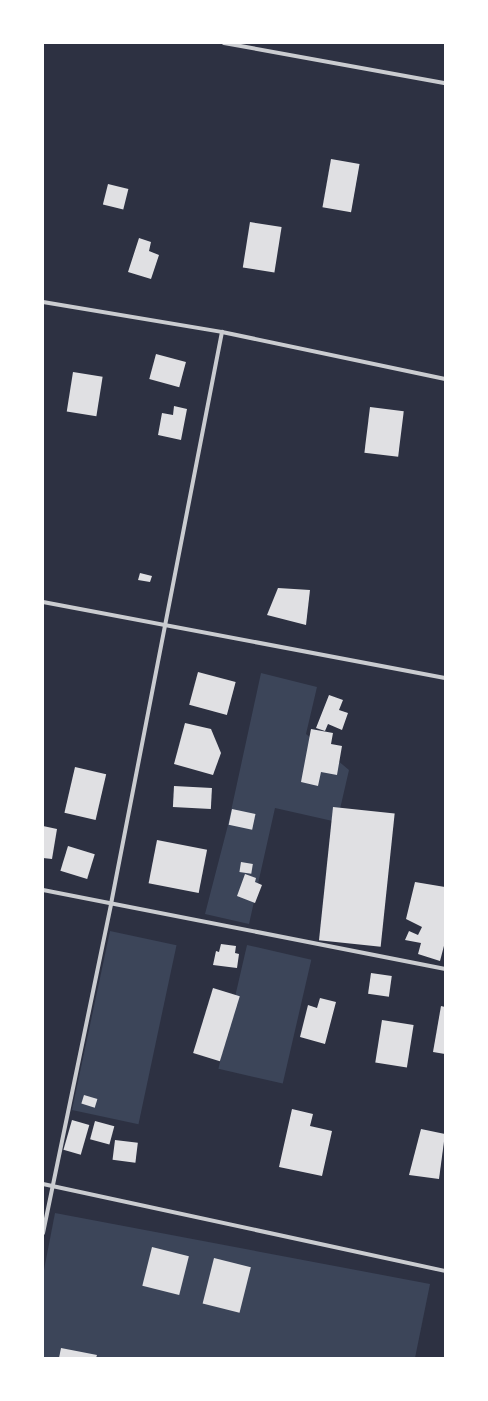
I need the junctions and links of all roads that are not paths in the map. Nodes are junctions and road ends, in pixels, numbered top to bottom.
1 (224, 43) edge
2 (445, 83) edge
3 (43, 302) edge
4 (222, 332) junction
5 (445, 379) edge
6 (43, 602) edge
7 (164, 624) junction
8 (445, 678) edge
9 (43, 890) edge
10 (111, 904) junction
11 (445, 969) edge
12 (43, 1184) edge
13 (52, 1186) junction
14 (43, 1233) edge
15 (445, 1271) edge

1 - 2 street
3 - 4 street
4 - 5 street
4 - 7 street
6 - 7 street
7 - 8 street
7 - 10 street
9 - 10 street
10 - 11 street
10 - 13 street
12 - 13 street
13 - 14 street
13 - 15 street

